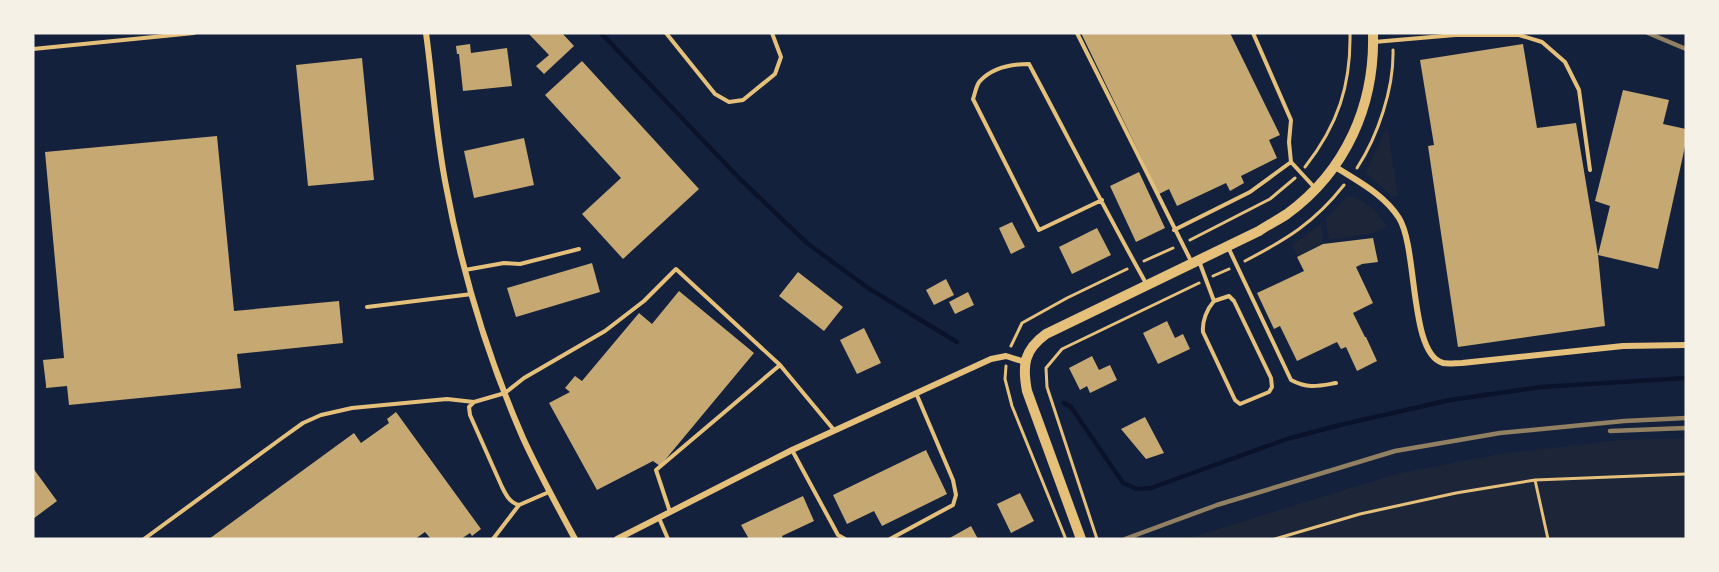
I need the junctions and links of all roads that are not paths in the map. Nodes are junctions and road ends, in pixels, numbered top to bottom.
1 (194, 33) edge
2 (426, 33) edge
3 (666, 33) edge
4 (772, 33) edge
5 (1077, 33) edge
6 (1252, 33) edge
7 (1373, 38) edge
8 (33, 49) edge
9 (1291, 162) junction
10 (1334, 166) junction
11 (1590, 170) dead end
12 (1316, 188) junction
13 (1102, 200) junction
14 (1174, 230) junction
15 (1227, 246) junction
16 (579, 249) dead end
17 (1195, 262) junction
18 (465, 270) junction
19 (1148, 285) junction
20 (472, 294) junction
21 (1214, 301) junction
22 (367, 307) dead end
23 (1686, 345) edge
24 (1025, 362) junction
25 (780, 364) junction
26 (1336, 383) dead end
27 (916, 392) junction
28 (505, 393) junction
29 (474, 402) junction
30 (834, 430) junction
31 (792, 450) junction
32 (549, 492) junction
33 (519, 504) junction
34 (670, 513) junction
35 (659, 518) junction
36 (144, 539) edge
37 (493, 539) edge
38 (575, 539) edge
39 (617, 539) edge
40 (668, 539) edge
41 (845, 539) edge
42 (890, 539) edge
43 (1081, 539) edge

1 - 8 lane
2 - 18 street
3 - 4 lane
5 - 14 lane
6 - 9 lane
7 - 10 street
7 - 11 lane
9 - 12 lane
9 - 14 lane
10 - 12 street
10 - 23 street
12 - 15 street
13 - 13 lane
13 - 19 lane
14 - 17 lane
15 - 17 street
15 - 26 lane
16 - 18 lane
17 - 19 street
17 - 21 lane
18 - 20 street
19 - 24 street
20 - 22 lane
20 - 28 street
21 - 21 lane
24 - 27 street
24 - 43 street
25 - 28 lane
25 - 30 lane
25 - 34 lane
27 - 30 street
27 - 42 lane
28 - 29 lane
28 - 32 street
29 - 33 lane
29 - 36 lane
30 - 31 street
31 - 34 street
31 - 41 lane
32 - 33 lane
32 - 38 street
33 - 37 lane
34 - 35 street
35 - 39 street
35 - 40 lane

